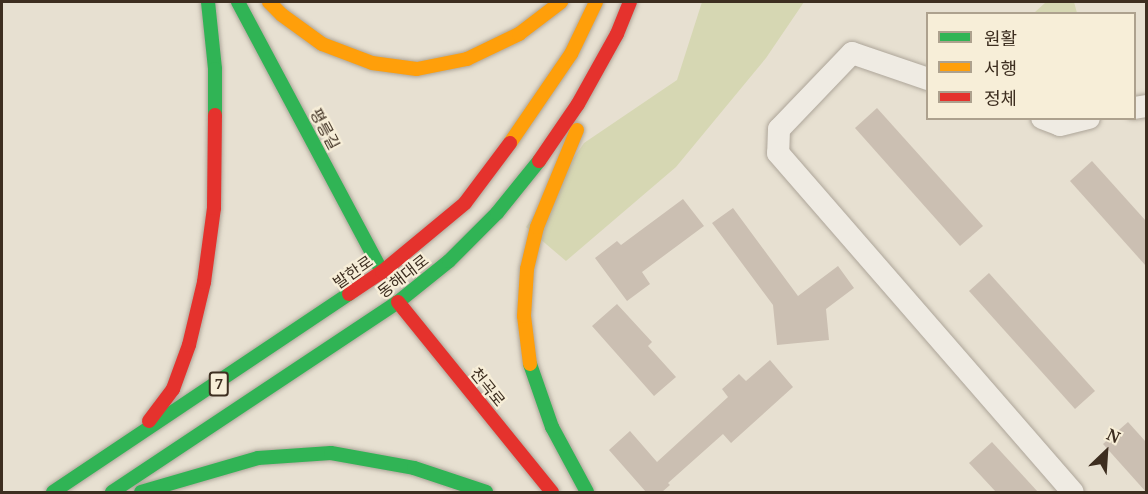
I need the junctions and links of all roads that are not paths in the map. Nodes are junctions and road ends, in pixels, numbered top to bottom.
1 (208, 2) edge
2 (238, 2) edge
3 (268, 2) edge
4 (561, 2) edge
5 (596, 2) edge
6 (630, 2) edge
7 (617, 34) junction
8 (926, 79) edge
9 (1047, 120) edge
10 (1081, 120) edge
11 (390, 287) junction
12 (139, 436) junction
13 (53, 492) edge
14 (112, 492) edge
15 (141, 492) edge
16 (486, 492) edge
17 (552, 492) edge
18 (587, 492) edge
19 (1073, 492) edge

1 - 12 main road
2 - 11 main road, 평릉길
3 - 4 main road
5 - 11 main road, 발한로 / 7
6 - 7 main road, 동해대로 / 7
7 - 11 main road, 동해대로 / 7
7 - 18 main road
8 - 19 street
9 - 10 street
11 - 12 main road, 발한로 / 7
11 - 14 main road, 동해대로 / 7
11 - 17 main road, 천곡로
12 - 13 main road, 발한로 / 7
15 - 16 main road

